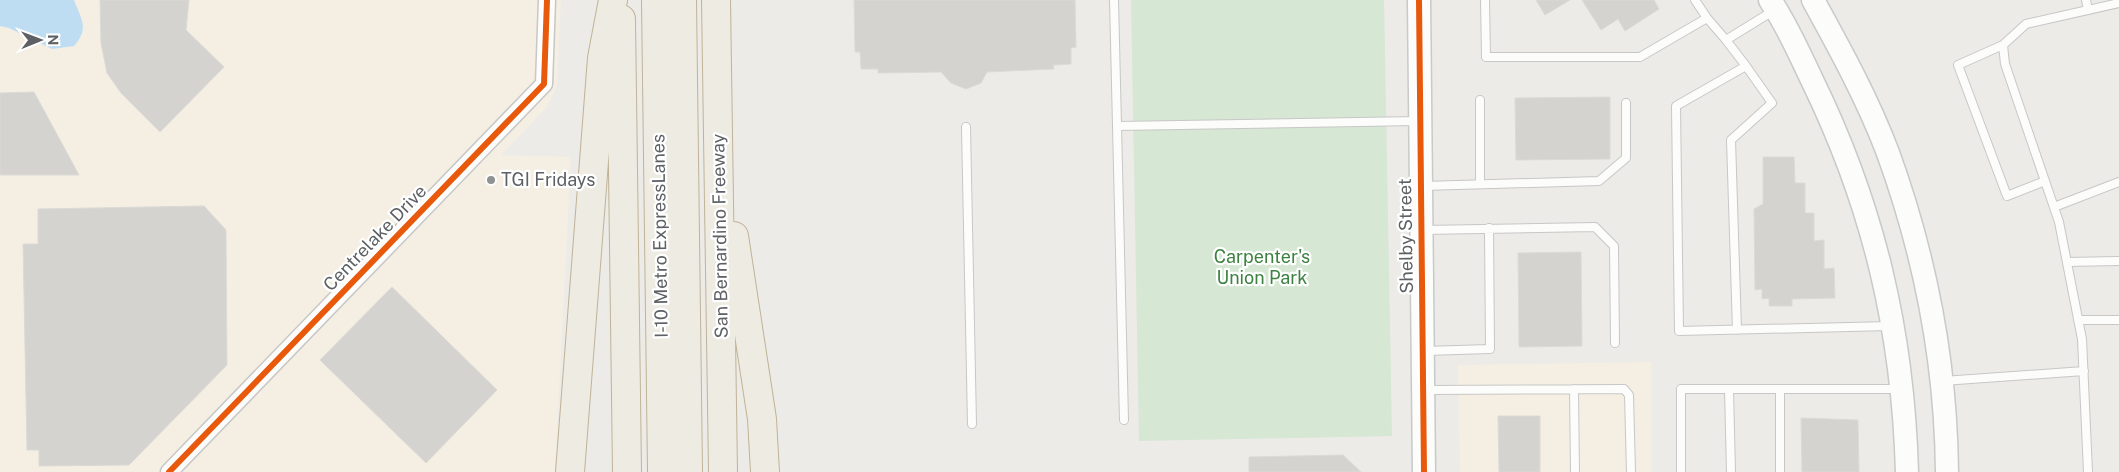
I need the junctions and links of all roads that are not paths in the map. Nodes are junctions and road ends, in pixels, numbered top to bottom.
1 (547, 0) edge
2 (613, 0) edge
3 (621, 0) edge
4 (656, 0) edge
5 (682, 0) edge
6 (716, 0) edge
7 (1114, 0) edge
8 (1419, 0) edge
9 (1485, 0) edge
10 (1695, 0) edge
11 (1813, 0) edge
12 (2086, 0) edge
13 (1779, 3) edge
14 (2119, 3) edge
15 (2088, 10) junction
16 (1707, 18) junction
17 (1726, 40) junction
18 (2003, 45) junction
19 (1746, 66) junction
20 (1480, 100) dead end
21 (1626, 103) dead end
22 (1420, 121) junction
23 (1118, 126) junction
24 (966, 127) dead end
25 (718, 133) junction
26 (2045, 182) junction
27 (2119, 182) edge
28 (1480, 183) junction
29 (1421, 186) junction
30 (2054, 207) junction
31 (1489, 228) junction
32 (1421, 230) junction
33 (2119, 261) edge
34 (2067, 262) junction
35 (2078, 320) junction
36 (2119, 320) edge
37 (1894, 326) junction
38 (1737, 330) junction
39 (1614, 343) dead end
40 (1423, 351) junction
41 (2084, 371) junction
42 (1942, 381) junction
43 (1574, 389) junction
44 (1780, 389) junction
45 (1903, 389) junction
46 (1423, 390) junction
47 (1729, 390) junction
48 (1124, 420) dead end
49 (972, 424) dead end
50 (168, 472) edge
51 (570, 472) edge
52 (627, 472) edge
53 (662, 472) edge
54 (688, 472) edge
55 (723, 472) edge
56 (766, 472) edge
57 (1424, 472) edge
58 (1575, 472) edge
59 (1630, 472) edge
60 (1681, 472) edge
61 (1731, 472) edge
62 (1780, 472) edge
63 (1907, 472) edge
64 (1947, 472) edge
65 (2088, 472) edge

1 - 50 street, Centrelake Drive
2 - 51 highway
3 - 52 highway
4 - 53 highway, I-10 Metro ExpressLanes
5 - 54 highway, I-10 Metro ExpressLanes
6 - 25 highway, San Bernardino Freeway
7 - 23 lane
8 - 22 main road, Shelby Street
9 - 16 lane
10 - 16 lane
11 - 42 main road
12 - 15 lane
13 - 17 lane
13 - 37 main road
14 - 15 lane
15 - 18 lane
16 - 17 lane
17 - 19 lane
18 - 26 lane
18 - 26 lane
19 - 38 lane
19 - 38 lane
20 - 28 lane
21 - 28 lane
22 - 23 lane
22 - 29 main road, Shelby Street
23 - 48 lane
24 - 49 lane
25 - 55 highway, San Bernardino Freeway
25 - 56 highway
26 - 30 lane
27 - 30 lane
28 - 29 lane
29 - 32 main road, Shelby Street
30 - 34 lane
31 - 32 lane
31 - 39 lane
31 - 40 lane
32 - 40 main road, Shelby Street
33 - 34 lane
34 - 35 lane
35 - 36 lane
35 - 41 lane
37 - 38 lane
37 - 45 main road
40 - 46 main road, Shelby Street
41 - 42 lane
41 - 65 lane
42 - 64 main road
43 - 46 lane
43 - 58 lane
43 - 59 lane
44 - 45 lane
44 - 47 lane
44 - 62 lane
45 - 63 main road
46 - 57 main road, Shelby Street
47 - 60 lane
47 - 61 lane

